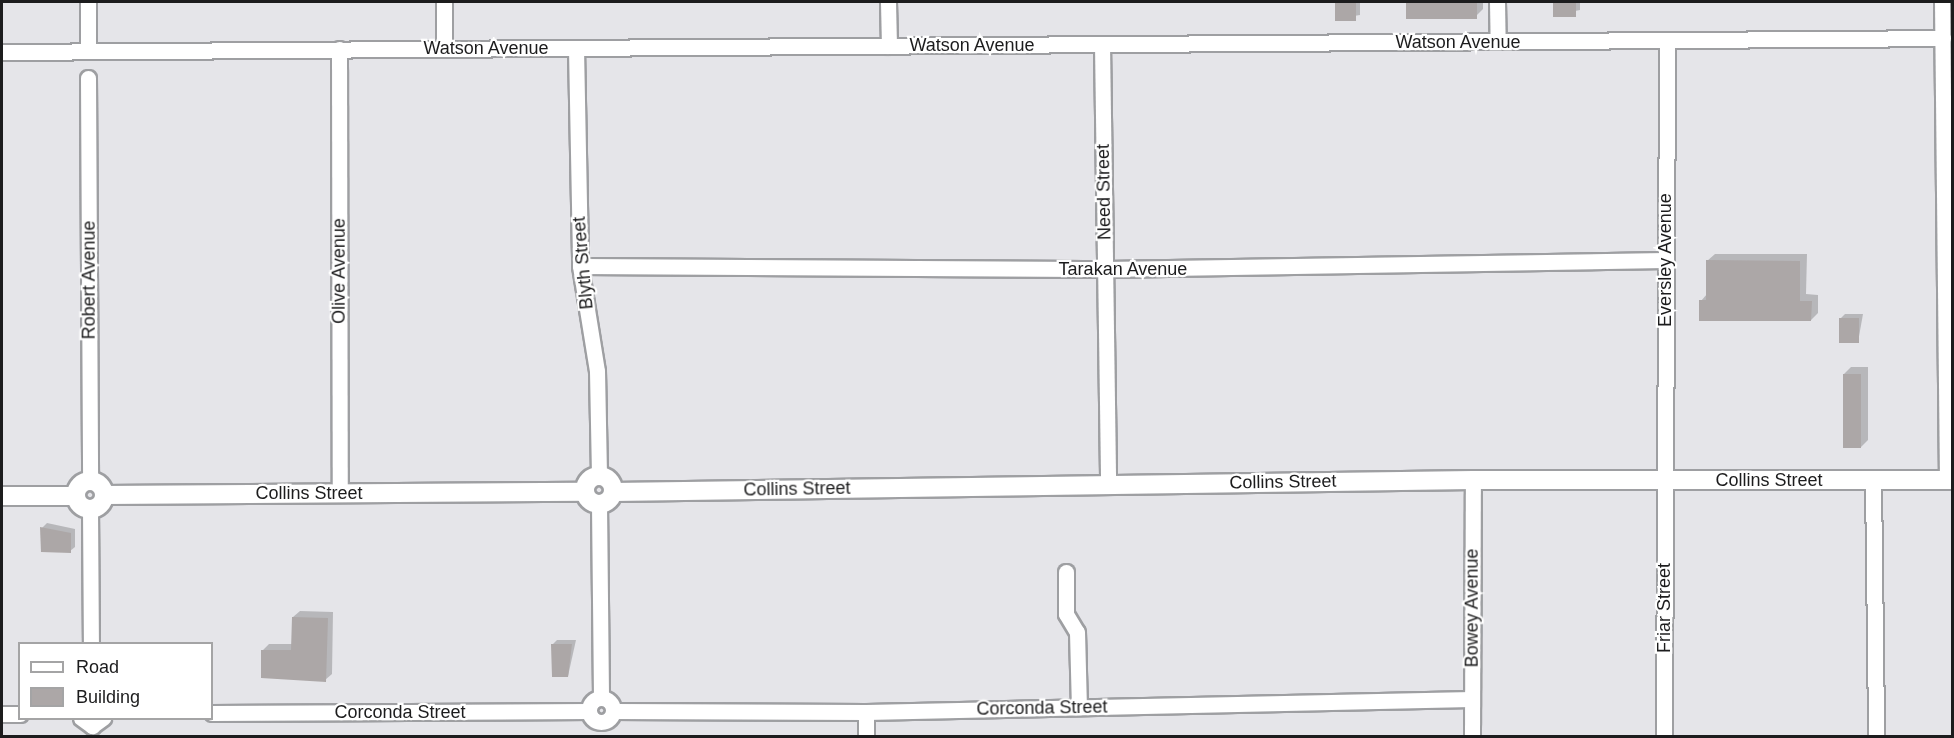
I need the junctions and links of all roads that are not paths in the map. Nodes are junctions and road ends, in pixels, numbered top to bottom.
1 (87, 2) edge
2 (444, 2) edge
3 (888, 2) edge
4 (1497, 2) edge
5 (1942, 2) edge
6 (1943, 38) junction
7 (1667, 40) junction
8 (1498, 41) junction
9 (1102, 44) junction
10 (889, 46) junction
11 (576, 48) junction
12 (444, 49) junction
13 (339, 50) junction
14 (88, 51) junction
15 (2, 52) edge
16 (88, 78) dead end
17 (1665, 260) junction
18 (580, 266) junction
19 (1105, 269) junction
20 (1949, 295) edge
21 (599, 477) junction
22 (1473, 480) junction
23 (1664, 480) junction
24 (1873, 480) junction
25 (1950, 480) edge
26 (90, 481) junction
27 (1108, 484) junction
28 (613, 492) junction
29 (340, 493) junction
30 (104, 495) junction
31 (2, 496) edge
32 (76, 496) junction
33 (592, 498) junction
34 (90, 509) junction
35 (1066, 572) dead end
36 (91, 642) edge
37 (601, 698) junction
38 (1472, 699) junction
39 (1079, 707) junction
40 (589, 711) junction
41 (613, 711) junction
42 (866, 712) junction
43 (213, 713) edge
44 (2, 714) edge
45 (18, 714) edge
46 (601, 730) edge
47 (866, 736) edge
48 (1472, 736) edge
49 (1664, 736) edge
50 (1876, 736) edge

1 - 14 street
2 - 12 street
3 - 10 street
4 - 8 street
5 - 6 street
6 - 7 street, Watson Avenue
6 - 20 street
7 - 8 street, Watson Avenue
7 - 17 street, Eversley Avenue
8 - 9 street, Watson Avenue
9 - 10 street, Watson Avenue
9 - 19 street, Need Street
10 - 11 street, Watson Avenue
11 - 12 street, Watson Avenue
11 - 18 street, Blyth Street
12 - 13 street, Watson Avenue
13 - 14 street, Watson Avenue
13 - 29 street, Olive Avenue
14 - 15 street, Watson Avenue
16 - 26 street, Robert Avenue
17 - 19 street, Tarakan Avenue
17 - 23 street, Eversley Avenue
18 - 19 street, Tarakan Avenue
18 - 21 street, Blyth Street
19 - 27 street, Need Street
20 - 25 street
21 - 28 street
21 - 33 street
22 - 23 street, Collins Street
22 - 27 street, Collins Street
22 - 38 street, Bowey Avenue
23 - 24 street, Collins Street
23 - 49 street, Friar Street
24 - 25 street, Collins Street
24 - 50 street
26 - 30 street
26 - 32 street
27 - 28 street, Collins Street
28 - 33 street
29 - 30 street, Collins Street
29 - 33 street, Collins Street
30 - 34 street
31 - 32 street
32 - 34 street
33 - 37 street
34 - 36 street
35 - 39 street
37 - 40 street
37 - 41 street
38 - 39 street, Corconda Street
38 - 48 street, Bowey Avenue
39 - 42 street, Corconda Street
40 - 43 street, Corconda Street
40 - 46 street
41 - 42 street, Corconda Street
41 - 46 street
42 - 47 street
44 - 45 street

